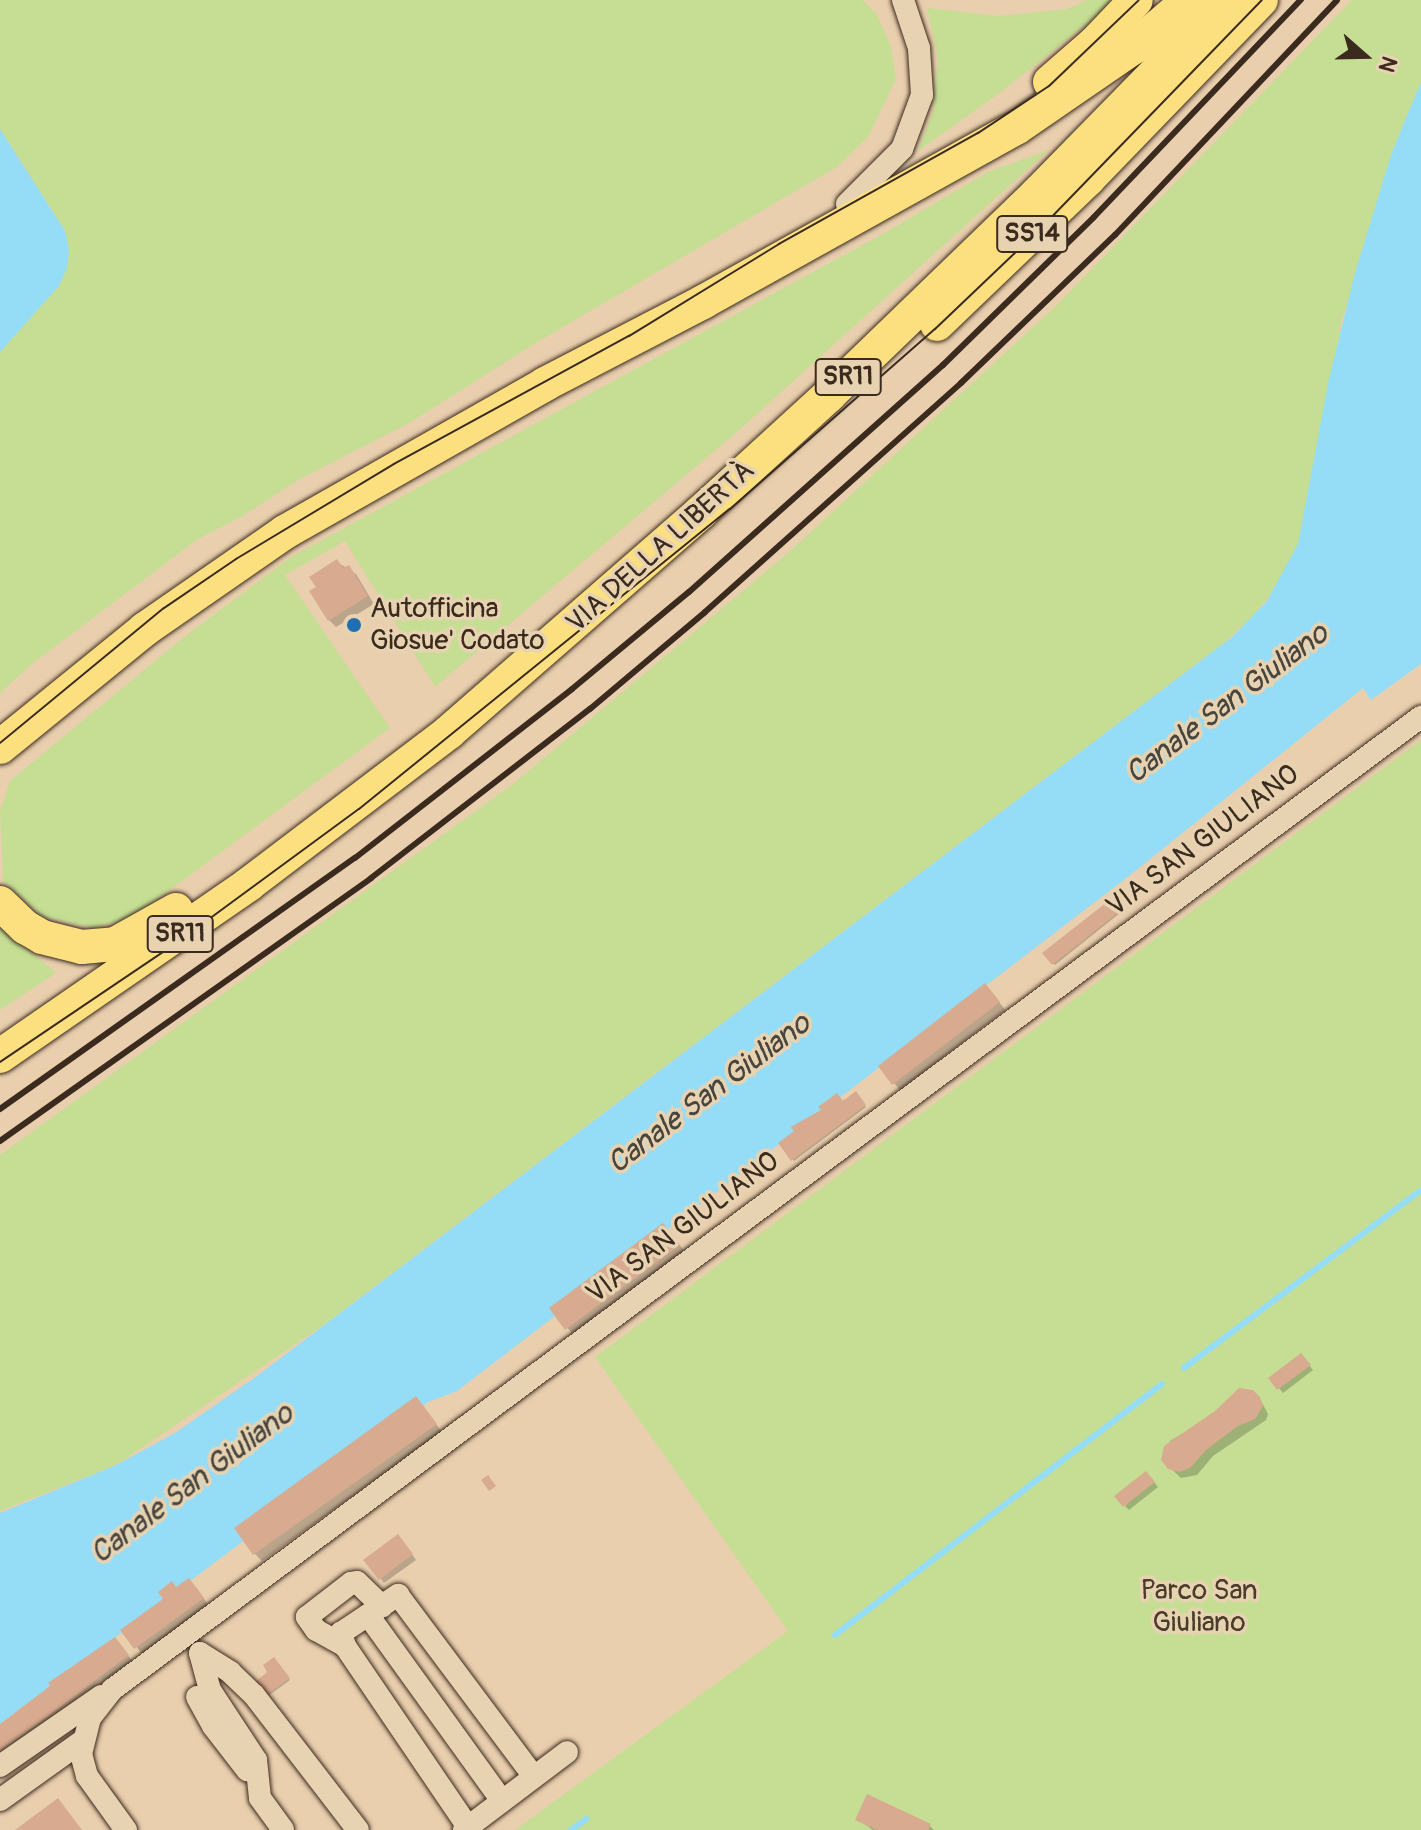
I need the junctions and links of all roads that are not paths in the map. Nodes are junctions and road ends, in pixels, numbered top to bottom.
1 (903, 0) edge
2 (1136, 0) edge
3 (1189, 0) edge
4 (1227, 0) edge
5 (1261, 0) edge
6 (1038, 193) junction
7 (847, 204) junction
8 (629, 338) junction
9 (79, 682) junction
10 (1421, 717) edge
11 (449, 732) junction
12 (0, 747) edge
13 (0, 761) edge
14 (0, 903) edge
15 (0, 1056) edge
16 (375, 1610) junction
17 (345, 1646) junction
18 (113, 1689) junction
19 (81, 1742) junction
20 (567, 1752) dead end
21 (0, 1766) edge
22 (534, 1777) junction
23 (0, 1800) edge
24 (502, 1801) junction
25 (466, 1828) edge
26 (126, 1830) edge
27 (283, 1830) edge
28 (358, 1830) edge

1 - 7 street
2 - 7 highway
3 - 8 highway
4 - 6 highway, VIA DELLA LIBERTÀ / SR11
5 - 11 highway, SS14
6 - 11 highway, VIA DELLA LIBERTÀ / SR11
6 - 14 highway, SR11
7 - 8 highway
8 - 9 highway
9 - 12 highway
9 - 13 highway
10 - 18 street, VIA SAN GIULIANO
11 - 15 highway, VIA DELLA LIBERTÀ / SR11
16 - 17 street
16 - 17 street
16 - 22 street
16 - 24 street
17 - 25 street
18 - 19 street, VIA SAN GIULIANO
18 - 21 street
19 - 23 street
19 - 26 street
20 - 22 street
22 - 24 street
24 - 25 street
27 - 28 street

